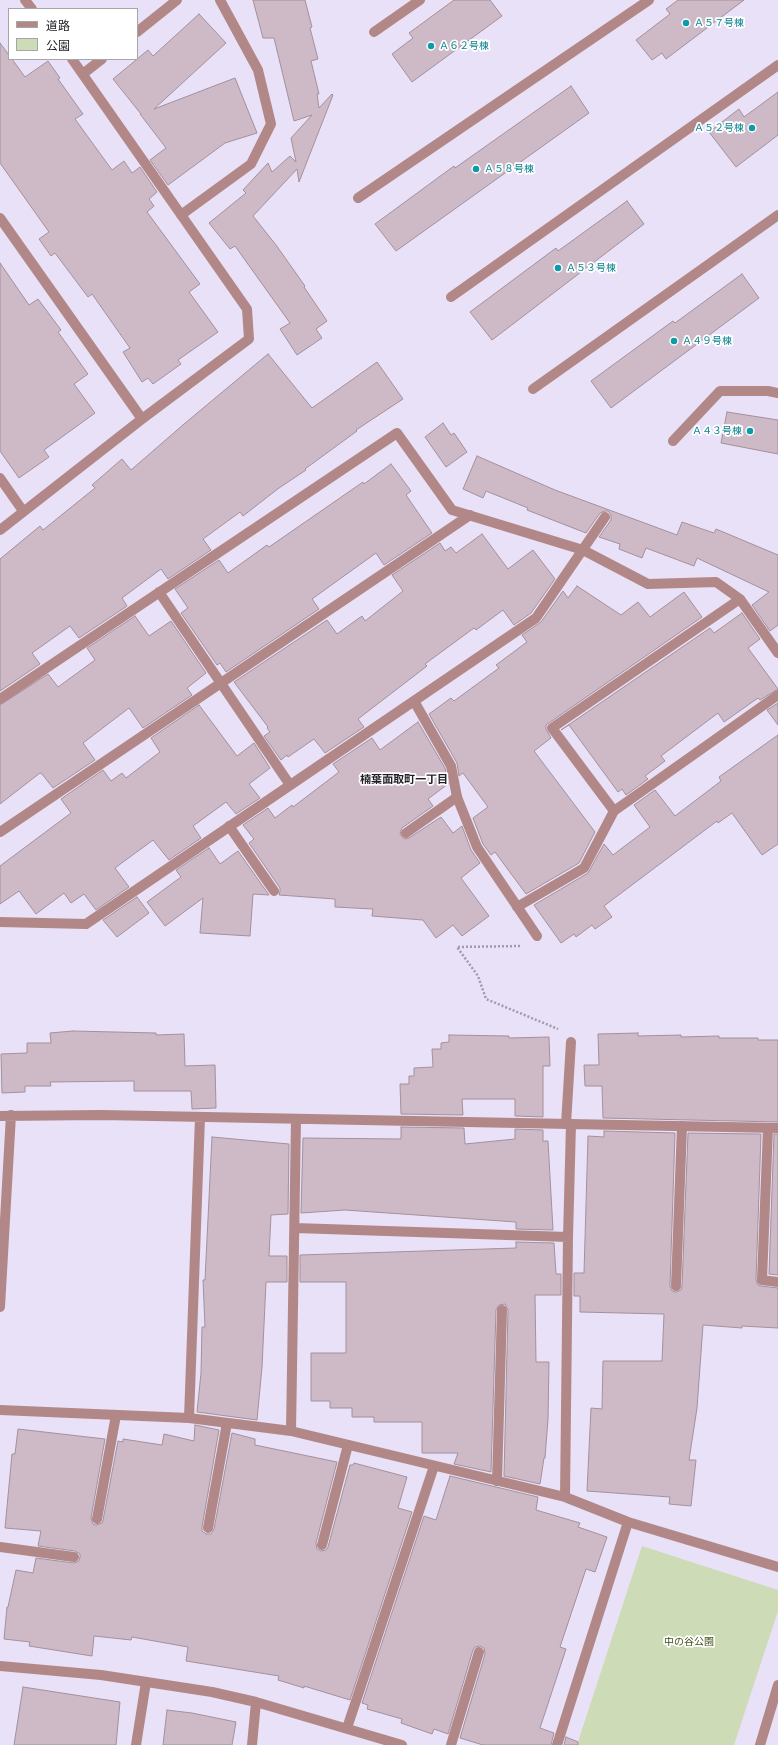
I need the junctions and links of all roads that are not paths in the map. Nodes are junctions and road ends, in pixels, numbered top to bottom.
1 (25, 0) edge
2 (177, 0) edge
3 (220, 0) edge
4 (420, 0) edge
5 (649, 0) edge
6 (31, 8) edge
7 (138, 31) edge
8 (374, 32) dead end
9 (73, 60) edge
10 (101, 60) edge
11 (778, 66) edge
12 (84, 73) junction
13 (358, 198) dead end
14 (181, 215) junction
15 (778, 215) edge
16 (0, 218) edge
17 (451, 297) dead end
18 (533, 389) dead end
19 (778, 393) edge
20 (142, 419) junction
21 (673, 441) dead end
22 (0, 478) edge
23 (24, 511) junction
24 (470, 515) junction
25 (605, 517) dead end
26 (0, 530) edge
27 (582, 550) junction
28 (159, 592) junction
29 (740, 599) junction
30 (778, 652) edge
31 (221, 683) junction
32 (778, 695) edge
33 (0, 699) edge
34 (414, 701) junction
35 (290, 785) junction
36 (457, 797) junction
37 (614, 811) junction
38 (229, 826) junction
39 (0, 832) edge
40 (406, 833) dead end
41 (274, 891) dead end
42 (517, 907) junction
43 (0, 922) edge
44 (537, 936) dead end
45 (571, 1042) road end
46 (11, 1115) junction
47 (0, 1116) edge
48 (200, 1117) junction
49 (296, 1119) junction
50 (569, 1124) junction
51 (682, 1126) junction
52 (773, 1128) edge
53 (295, 1228) junction
54 (568, 1237) junction
55 (1, 1266) edge
56 (778, 1282) edge
57 (676, 1286) dead end
58 (0, 1307) edge
59 (502, 1310) dead end
60 (0, 1410) edge
61 (116, 1415) junction
62 (189, 1418) junction
63 (227, 1423) junction
64 (291, 1431) junction
65 (348, 1445) junction
66 (434, 1466) junction
67 (497, 1481) junction
68 (565, 1497) junction
69 (97, 1519) dead end
70 (628, 1522) junction
71 (208, 1528) dead end
72 (322, 1545) dead end
73 (0, 1547) edge
74 (74, 1557) dead end
75 (778, 1567) edge
76 (479, 1652) dead end
77 (0, 1666) edge
78 (146, 1682) junction
79 (778, 1685) edge
80 (256, 1702) junction
81 (347, 1728) junction
82 (136, 1745) edge
83 (252, 1745) edge
84 (402, 1745) edge
85 (451, 1745) edge
86 (557, 1745) edge
87 (760, 1745) edge

1 - 6 street
2 - 7 street
3 - 14 street
4 - 8 street
5 - 13 street
9 - 12 street
10 - 12 street
11 - 17 street
12 - 14 street
14 - 20 street
15 - 18 street
16 - 20 street
19 - 21 street
20 - 23 street
22 - 23 street
23 - 26 street
24 - 27 street
24 - 28 street
24 - 31 street
25 - 27 street
27 - 29 street
27 - 34 street
28 - 31 street
28 - 33 street
29 - 30 street
29 - 37 street
31 - 35 street
31 - 39 street
32 - 37 street
34 - 35 street
34 - 36 street
35 - 38 street
36 - 40 street
36 - 42 street
37 - 42 street
38 - 41 street
38 - 43 street
42 - 44 street
45 - 50 street
46 - 47 street
46 - 48 street
46 - 55 street
48 - 49 street
48 - 62 street
49 - 50 street
49 - 53 street
50 - 51 street
50 - 54 street
51 - 52 street
51 - 57 street
52 - 56 street
53 - 54 street
53 - 64 street
54 - 68 street
55 - 58 street
59 - 67 street
60 - 61 street
61 - 62 street
61 - 69 street
62 - 63 street
63 - 64 street
63 - 71 street
64 - 65 street
65 - 66 street
65 - 72 street
66 - 67 street
66 - 81 street
67 - 68 street
68 - 70 street
70 - 75 street
70 - 86 street
73 - 74 street
76 - 85 street
77 - 78 street
78 - 80 street
78 - 82 street
79 - 87 street
80 - 81 street
80 - 83 street
81 - 84 street

